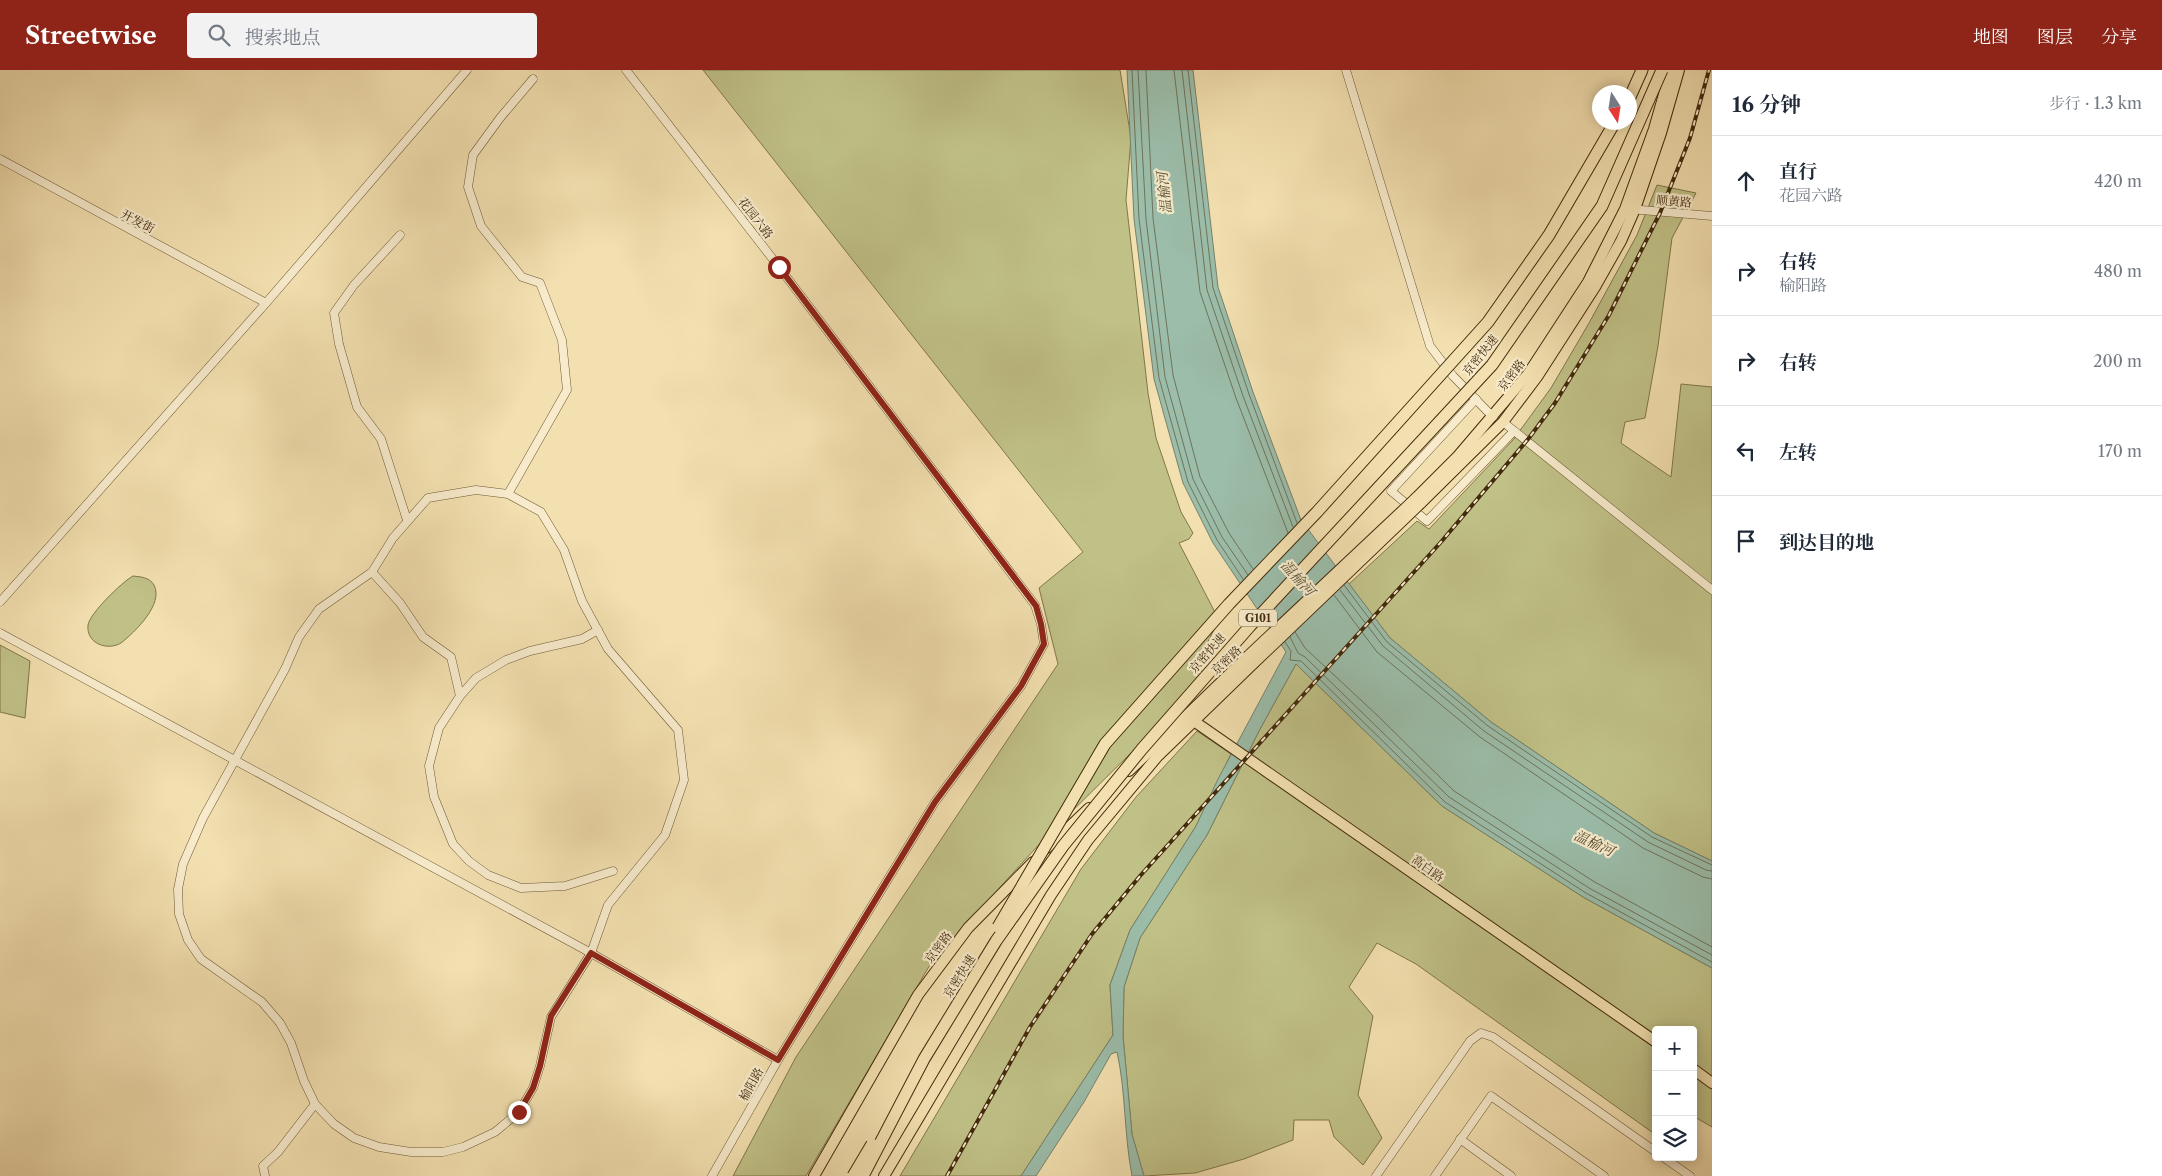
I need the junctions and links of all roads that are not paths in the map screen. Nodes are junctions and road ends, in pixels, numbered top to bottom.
1 (467, 70) edge
2 (626, 70) edge
3 (1346, 70) edge
4 (1642, 70) edge
5 (1662, 70) edge
6 (1671, 70) edge
7 (1680, 70) edge
8 (533, 79) dead end
9 (1635, 85) edge
10 (1609, 130) edge
11 (0, 160) edge
12 (1630, 209) junction
13 (1712, 216) edge
14 (400, 235) dead end
15 (266, 303) junction
16 (1476, 399) junction
17 (1498, 420) junction
18 (1514, 431) junction
19 (508, 494) junction
20 (407, 520) dead end
21 (372, 572) junction
22 (1712, 590) edge
23 (0, 602) edge
24 (1041, 624) joint
25 (598, 630) junction
26 (0, 634) edge
27 (460, 696) junction
28 (1189, 718) junction
29 (235, 761) junction
30 (614, 870) dead end
31 (591, 953) junction
32 (1652, 1039) edge
33 (778, 1060) junction
34 (1696, 1071) edge
35 (1712, 1082) edge
36 (315, 1104) junction
37 (1460, 1139) junction
38 (1652, 1149) edge
39 (1668, 1161) edge
40 (265, 1176) edge
41 (712, 1176) edge
42 (814, 1176) edge
43 (853, 1176) edge
44 (863, 1176) edge
45 (884, 1176) edge
46 (1376, 1176) edge
47 (1435, 1176) edge
48 (1511, 1176) edge
49 (1604, 1176) edge
50 (1689, 1176) edge

1 - 15 street
2 - 24 street, 花园六路
3 - 16 street
4 - 9 highway
5 - 44 highway, 京密快速 / G101, bridge
6 - 12 main road, 京密路 / G101
7 - 12 main road, 京密路 / G101
8 - 19 street
10 - 43 highway, 京密快速 / G101, bridge
11 - 15 street, 开发街
12 - 13 street, 顺黄路
12 - 17 main road, 京密路 / G101
14 - 20 street
15 - 23 street
16 - 17 street
16 - 18 street
17 - 18 street
17 - 28 main road, 京密路 / G101, bridge
18 - 22 street
19 - 21 street
19 - 25 street
21 - 27 street
21 - 29 street
24 - 33 street, 榆阳路
25 - 27 street
25 - 31 street
26 - 29 street
27 - 30 street
28 - 32 main road, 高白路
28 - 42 main road, 京密路 / G101
28 - 45 main road, 京密路 / G101
29 - 31 street
29 - 36 street
31 - 33 street
31 - 36 street
33 - 41 street, 榆阳路
34 - 35 main road
36 - 40 street
37 - 47 street
37 - 48 street
37 - 49 street
38 - 46 street
39 - 50 street

